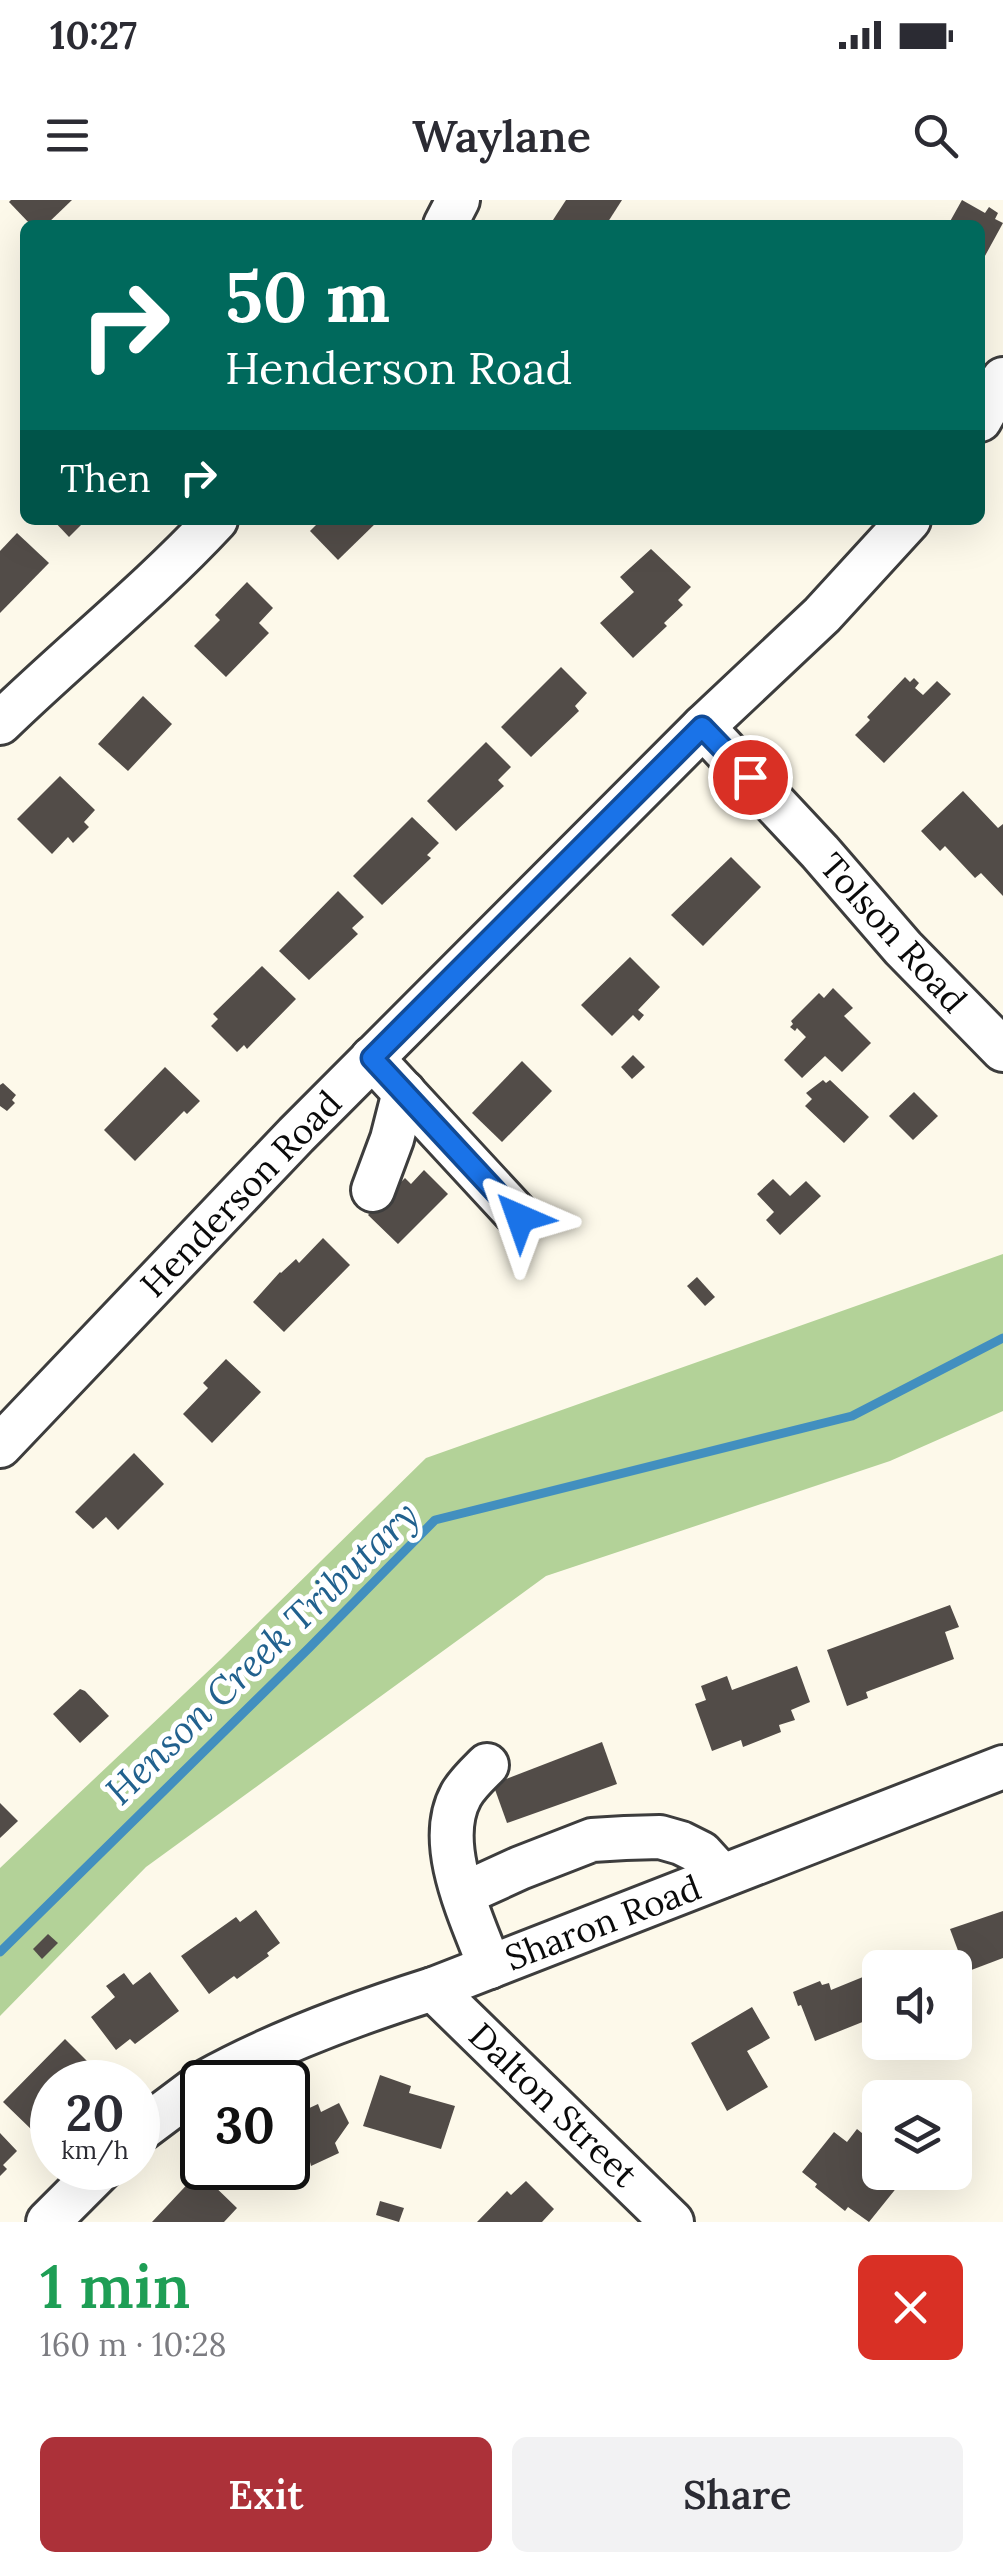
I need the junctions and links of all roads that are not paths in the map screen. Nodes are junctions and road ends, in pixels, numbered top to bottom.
1 (1003, 380) edge
2 (985, 411) edge
3 (211, 525) edge
4 (903, 525) edge
5 (0, 722) edge
6 (702, 727) junction
7 (1003, 1050) edge
8 (372, 1058) junction
9 (404, 1092) junction
10 (373, 1190) dead end
11 (520, 1218) dead end
12 (0, 1446) edge
13 (486, 1765) dead end
14 (1003, 1766) edge
15 (722, 1876) junction
16 (463, 1894) junction
17 (490, 1967) junction
18 (433, 1989) junction
19 (253, 2060) edge
20 (80, 2190) edge
21 (656, 2217) edge
22 (48, 2222) edge

1 - 2 street
3 - 5 street
4 - 6 street, Henderson Road
6 - 7 street, Tolson Road
6 - 8 street, Henderson Road
8 - 9 street
8 - 12 street, Henderson Road
9 - 10 street
9 - 11 street
13 - 16 street
14 - 15 street, Sharon Road
15 - 16 street
15 - 17 street, Sharon Road
16 - 17 street
17 - 18 street, Sharon Road
18 - 19 street, Sharon Road
18 - 21 street, Dalton Street
20 - 22 street

